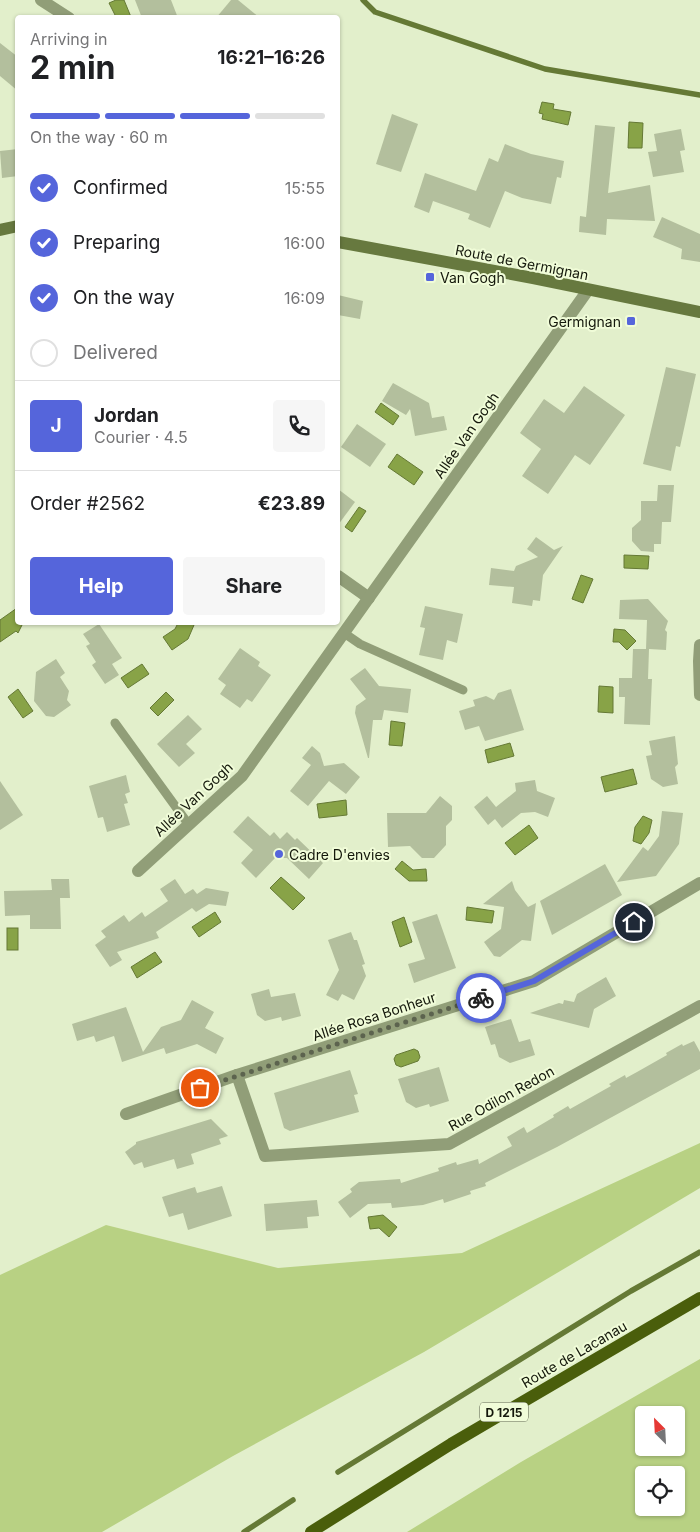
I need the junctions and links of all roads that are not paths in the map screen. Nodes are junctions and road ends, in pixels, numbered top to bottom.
1 (41, 0) edge
2 (64, 15) edge
3 (15, 227) edge
4 (0, 230) edge
5 (340, 242) edge
6 (588, 290) junction
7 (700, 312) edge
8 (340, 577) edge
9 (369, 598) junction
10 (344, 633) junction
11 (700, 645) edge
12 (463, 690) dead end
13 (700, 695) edge
14 (115, 723) dead end
15 (189, 825) junction
16 (138, 871) dead end
17 (700, 883) edge
18 (700, 1006) edge
19 (237, 1075) junction
20 (126, 1114) dead end
21 (700, 1298) edge
22 (311, 1532) edge

1 - 2 street
3 - 4 street
5 - 6 street, Route de Germignan
6 - 7 street, Route de Germignan
6 - 9 street, Allée Van Gogh
8 - 9 street
9 - 10 street, Allée Van Gogh
10 - 12 lane
10 - 15 street, Allée Van Gogh
11 - 13 street
14 - 15 lane
15 - 16 street, Allée Van Gogh
17 - 19 street, Allée Rosa Bonheur
18 - 19 street, Rue Odilon Redon
19 - 20 street, Allée Rosa Bonheur
21 - 22 main road, Route de Lacanau / D 1215

